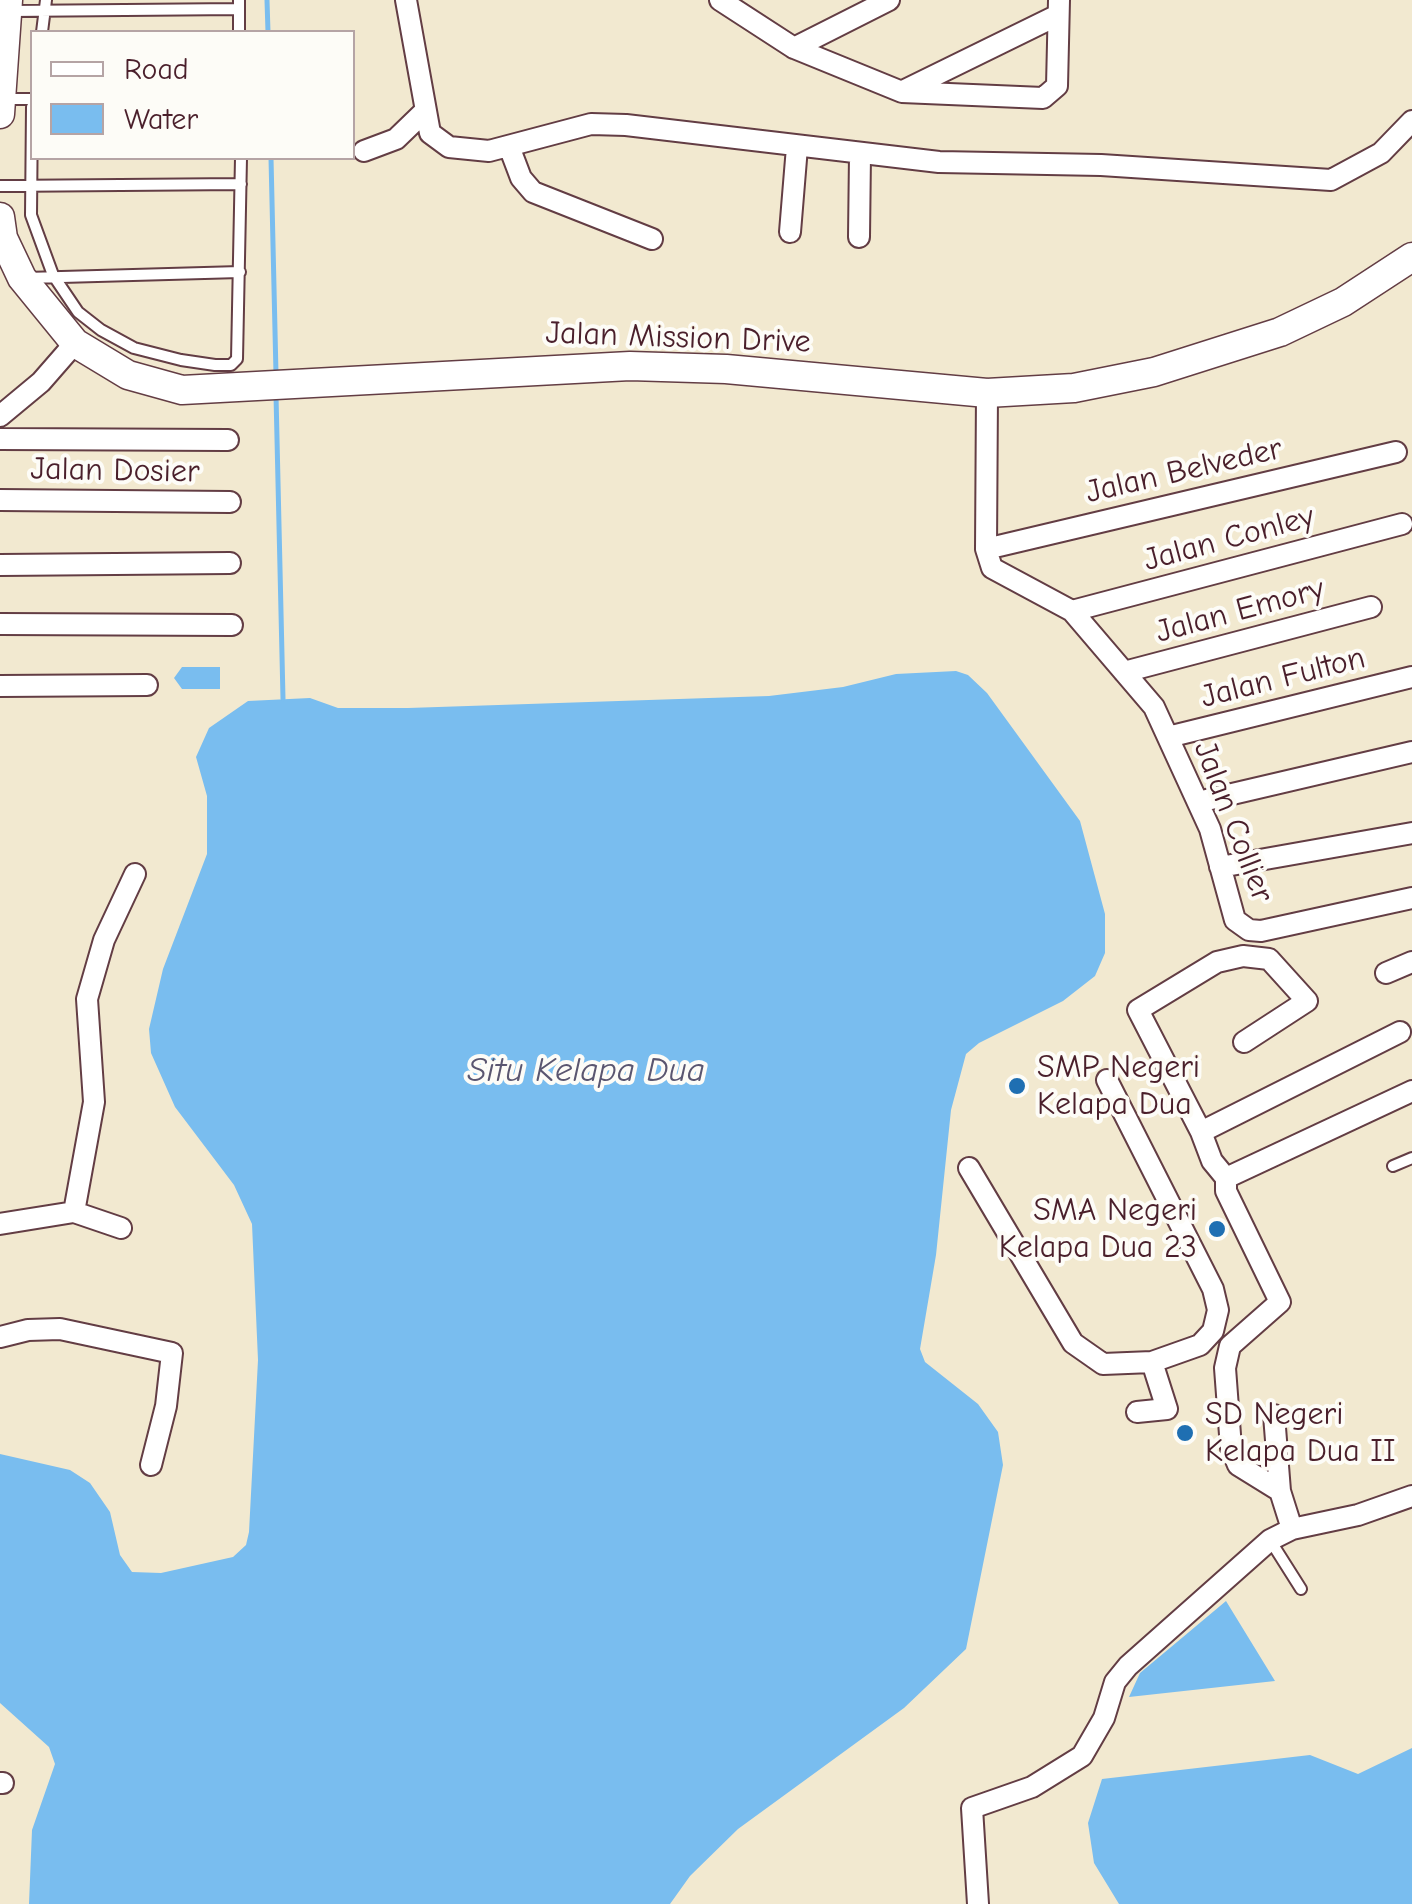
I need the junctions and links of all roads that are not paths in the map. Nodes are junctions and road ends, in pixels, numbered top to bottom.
1 (406, 0) edge
2 (720, 0) edge
3 (889, 0) edge
4 (239, 4) edge
5 (8, 5) edge
6 (45, 5) edge
7 (1058, 7) edge
8 (42, 30) edge
9 (240, 30) edge
10 (794, 48) junction
11 (902, 92) junction
12 (30, 98) edge
13 (1, 99) edge
14 (425, 110) junction
15 (0, 114) edge
16 (1412, 121) edge
17 (797, 147) junction
18 (510, 149) junction
19 (364, 151) dead end
20 (860, 155) junction
21 (31, 160) edge
22 (240, 160) edge
23 (241, 184) junction
24 (0, 186) edge
25 (30, 186) junction
26 (0, 217) edge
27 (790, 232) dead end
28 (859, 237) dead end
29 (652, 239) dead end
30 (1412, 257) edge
31 (240, 272) junction
32 (53, 275) junction
33 (22, 278) junction
34 (75, 344) junction
35 (987, 393) junction
36 (0, 416) edge
37 (0, 440) edge
38 (228, 440) dead end
39 (1396, 452) dead end
40 (0, 500) edge
41 (230, 502) dead end
42 (1402, 524) dead end
43 (986, 549) junction
44 (230, 563) dead end
45 (0, 565) edge
46 (1371, 608) dead end
47 (1072, 611) junction
48 (0, 624) edge
49 (232, 625) dead end
50 (1124, 672) junction
51 (1412, 677) edge
52 (147, 685) dead end
53 (0, 686) edge
54 (1168, 738) junction
55 (1412, 752) edge
56 (1198, 802) junction
57 (1412, 833) edge
58 (1220, 867) junction
59 (135, 874) dead end
60 (1412, 898) edge
61 (1412, 962) edge
62 (1386, 973) dead end
63 (1400, 1032) dead end
64 (1244, 1042) dead end
65 (1107, 1080) dead end
66 (1412, 1091) edge
67 (1200, 1132) junction
68 (1412, 1158) edge
69 (1393, 1166) dead end
70 (969, 1168) dead end
71 (1226, 1178) junction
72 (74, 1212) junction
73 (0, 1224) edge
74 (120, 1228) dead end
75 (1213, 1331) junction
76 (0, 1337) edge
77 (1230, 1346) junction
78 (1152, 1362) junction
79 (1137, 1412) dead end
80 (1274, 1416) dead end
81 (151, 1465) dead end
82 (1280, 1491) junction
83 (1412, 1496) edge
84 (1292, 1528) junction
85 (1270, 1540) junction
86 (1301, 1589) dead end
87 (978, 1904) edge

1 - 14 street
2 - 10 street
3 - 10 street
4 - 6 lane
4 - 9 lane
5 - 6 lane
5 - 13 street
6 - 8 lane
7 - 11 street
7 - 11 street
10 - 11 street
12 - 13 lane
13 - 15 street
14 - 18 street
14 - 19 street
16 - 20 street
17 - 18 street
17 - 20 street
17 - 27 street
18 - 29 street
20 - 28 street
21 - 25 lane
22 - 23 lane
23 - 25 lane
23 - 31 lane
24 - 25 lane
25 - 32 lane
26 - 33 street, Jalan Mission Drive
30 - 35 street, Jalan Mission Drive
31 - 32 lane
31 - 32 lane
32 - 33 lane
33 - 34 street, Jalan Mission Drive
34 - 35 street, Jalan Mission Drive
34 - 36 street
35 - 43 street
37 - 38 street
39 - 43 street, Jalan Belveder
40 - 41 street, Jalan Dosier
42 - 47 street, Jalan Conley
43 - 47 street, Jalan Collier
44 - 45 street
46 - 50 street, Jalan Emory
47 - 50 street, Jalan Collier
48 - 49 street
50 - 54 street, Jalan Collier
51 - 54 street, Jalan Fulton
52 - 53 street
54 - 56 street, Jalan Collier
55 - 56 street
56 - 58 street, Jalan Collier
57 - 58 street
58 - 60 street, Jalan Collier
59 - 72 street
61 - 62 street
63 - 67 street
64 - 67 street
65 - 75 street
66 - 71 street
67 - 71 street
68 - 69 lane
70 - 78 street
71 - 77 street
72 - 73 street
72 - 74 street
75 - 77 street
75 - 78 street
76 - 81 street
77 - 82 street
78 - 79 street
80 - 82 street
82 - 84 street
83 - 84 street
84 - 85 street
85 - 86 lane
85 - 87 street

